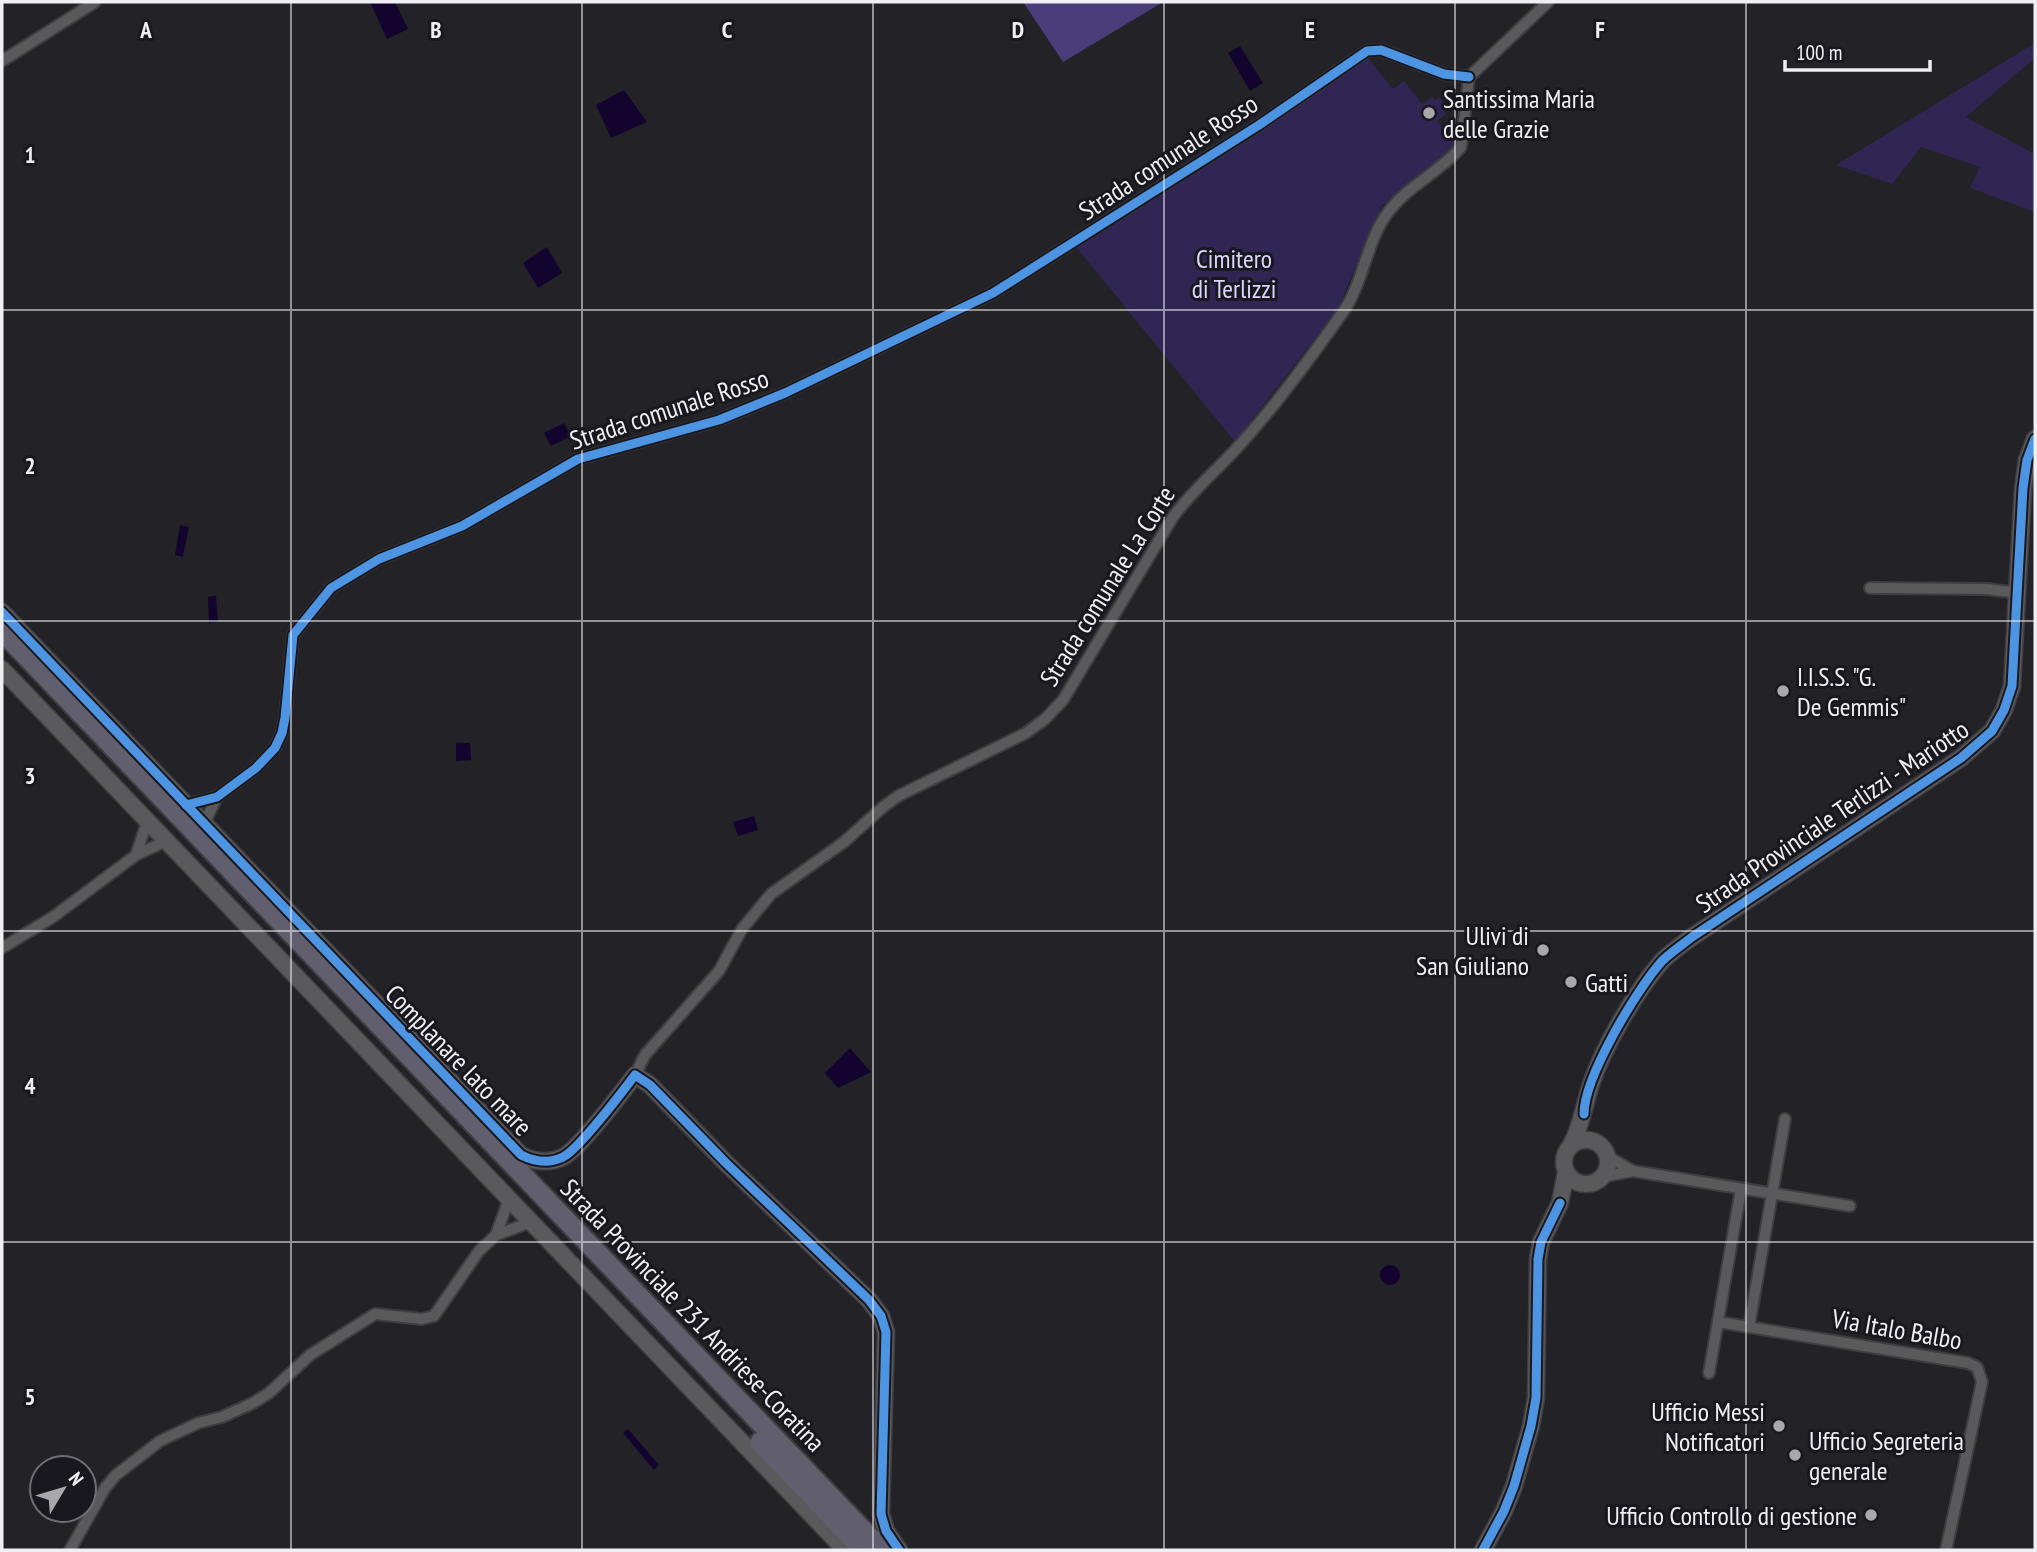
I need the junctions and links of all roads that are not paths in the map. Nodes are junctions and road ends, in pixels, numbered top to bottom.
1 (95, 2) edge
2 (1548, 2) edge
3 (2, 61) edge
4 (1469, 77) junction
5 (2035, 439) edge
6 (1870, 588) dead end
7 (2018, 593) junction
8 (2, 612) edge
9 (2, 631) edge
10 (2, 650) edge
11 (2, 669) edge
12 (217, 797) junction
13 (187, 805) junction
14 (147, 822) junction
15 (204, 824) junction
16 (166, 841) junction
17 (136, 855) junction
18 (2, 948) edge
19 (635, 1075) junction
20 (1584, 1114) junction
21 (1785, 1119) dead end
22 (1596, 1142) junction
23 (1571, 1145) junction
24 (1607, 1156) junction
25 (1633, 1171) junction
26 (1566, 1172) junction
27 (1602, 1177) junction
28 (1583, 1184) junction
29 (1741, 1189) junction
30 (1772, 1194) junction
31 (509, 1199) junction
32 (1560, 1203) junction
33 (1850, 1206) dead end
34 (531, 1222) junction
35 (496, 1235) junction
36 (1718, 1322) junction
37 (1749, 1328) junction
38 (1709, 1373) dead end
39 (1485, 1549) edge
40 (70, 1550) edge
41 (845, 1550) edge
42 (863, 1550) edge
43 (882, 1550) edge
44 (900, 1550) edge
45 (1946, 1550) edge

1 - 3 street
2 - 4 street
4 - 12 street, Strada comunale Rosso
4 - 19 street, Strada comunale La Corte
5 - 7 street, Strada Provinciale Terlizzi - Mariotto
6 - 7 street
7 - 20 street, Strada Provinciale Terlizzi - Mariotto
8 - 13 street, Complanare lato mare
9 - 43 highway, Strada Provinciale 231 Andriese-Coratina
10 - 42 highway, Strada Provinciale 231 Andriese-Coratina
11 - 14 street
12 - 13 street, Strada comunale Rosso
12 - 15 street, Strada comunale Rosso
13 - 15 street, Complanare lato mare
14 - 16 street
14 - 17 street
15 - 19 street, Complanare lato mare
16 - 17 street
16 - 31 street
17 - 18 street
19 - 44 street
20 - 22 street
20 - 23 street, Strada Provinciale Terlizzi - Mariotto
21 - 30 street
22 - 23 street
22 - 24 street
23 - 26 street, Strada Provinciale Terlizzi - Mariotto
24 - 25 street
24 - 27 street
25 - 27 street
25 - 29 street
26 - 28 street
26 - 32 street, Strada Provinciale Terlizzi - Mariotto
27 - 28 street, Strada Provinciale Terlizzi - Mariotto
28 - 32 street, Strada Provinciale Terlizzi - Mariotto
29 - 30 street
29 - 36 street
30 - 33 street
30 - 37 street
31 - 34 street
31 - 35 street
32 - 39 street, Strada Provinciale Terlizzi - Mariotto
34 - 35 street
34 - 41 street
35 - 40 street
36 - 37 street, Via Italo Balbo
36 - 38 street
37 - 45 street, Via Italo Balbo

